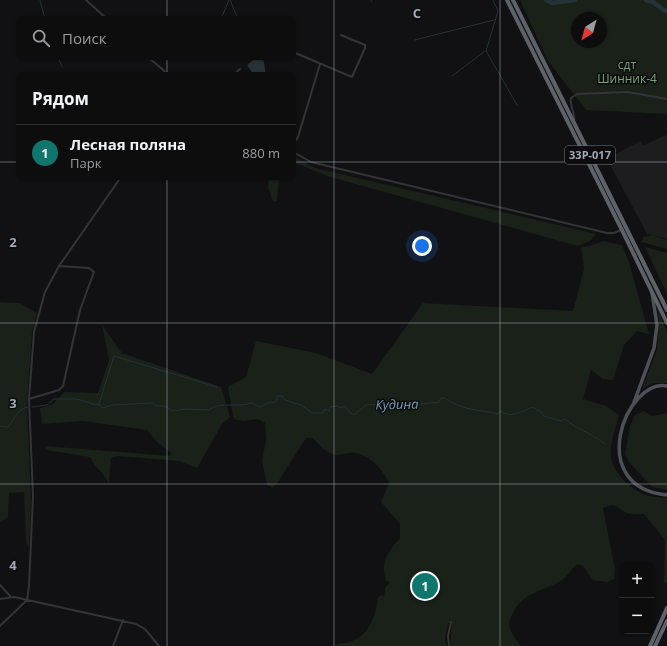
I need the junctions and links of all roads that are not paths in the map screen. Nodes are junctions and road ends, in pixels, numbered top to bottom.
1 (86, 0) edge
2 (507, 0) edge
3 (513, 0) edge
4 (104, 16) edge
5 (341, 35) dead end
6 (296, 53) edge
7 (152, 60) edge
8 (320, 64) junction
9 (240, 69) dead end
10 (166, 72) edge
11 (236, 72) edge
12 (667, 99) edge
13 (574, 122) junction
14 (296, 140) edge
15 (296, 154) edge
16 (119, 180) edge
17 (622, 230) junction
18 (59, 266) junction
19 (651, 287) junction
20 (667, 310) edge
21 (667, 323) edge
22 (667, 386) edge
23 (30, 399) junction
24 (631, 409) junction
25 (667, 495) edge
26 (0, 585) edge
27 (10, 596) junction
28 (0, 599) edge
29 (27, 600) junction
30 (667, 608) edge
31 (123, 620) junction
32 (667, 621) edge
33 (451, 622) dead end
34 (0, 626) edge
35 (113, 646) edge
36 (159, 646) edge
37 (449, 646) edge
38 (650, 646) edge
39 (655, 646) edge

1 - 4 street
2 - 17 highway, 33Р-017
3 - 13 highway, 33Р-017
5 - 8 street
6 - 8 street
7 - 10 street
8 - 14 street
9 - 11 street
12 - 13 street
13 - 20 highway, 33Р-017
15 - 17 street
16 - 18 street
17 - 19 highway, 33Р-017
18 - 23 street
18 - 23 street
19 - 21 highway, 33Р-017
19 - 24 main road
22 - 24 main road
23 - 29 street
24 - 25 main road
26 - 27 street
27 - 28 street
27 - 29 street
29 - 31 street
29 - 34 street
30 - 38 highway
31 - 35 street
31 - 36 street
32 - 39 highway
33 - 37 street

